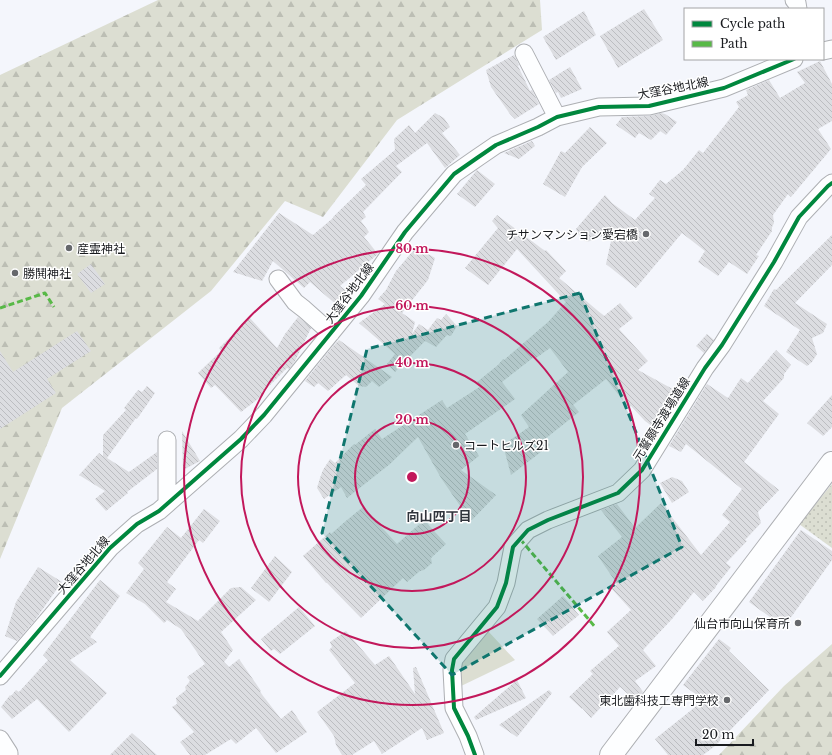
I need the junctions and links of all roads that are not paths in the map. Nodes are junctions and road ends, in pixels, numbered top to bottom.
1 (524, 53) dead end
2 (792, 60) edge
3 (557, 117) junction
4 (832, 183) edge
5 (278, 279) dead end
6 (331, 333) junction
7 (167, 440) dead end
8 (832, 463) edge
9 (167, 504) junction
10 (0, 676) edge
11 (0, 739) edge
12 (9, 755) edge
13 (475, 755) edge
14 (611, 755) edge

1 - 3 street
2 - 3 street, 大窪谷地北線
3 - 6 street, 大窪谷地北線
4 - 13 street, 元誓願寺渡場道線
5 - 6 street
6 - 9 street, 大窪谷地北線
7 - 9 street
8 - 14 street
9 - 10 street, 大窪谷地北線
11 - 12 street

